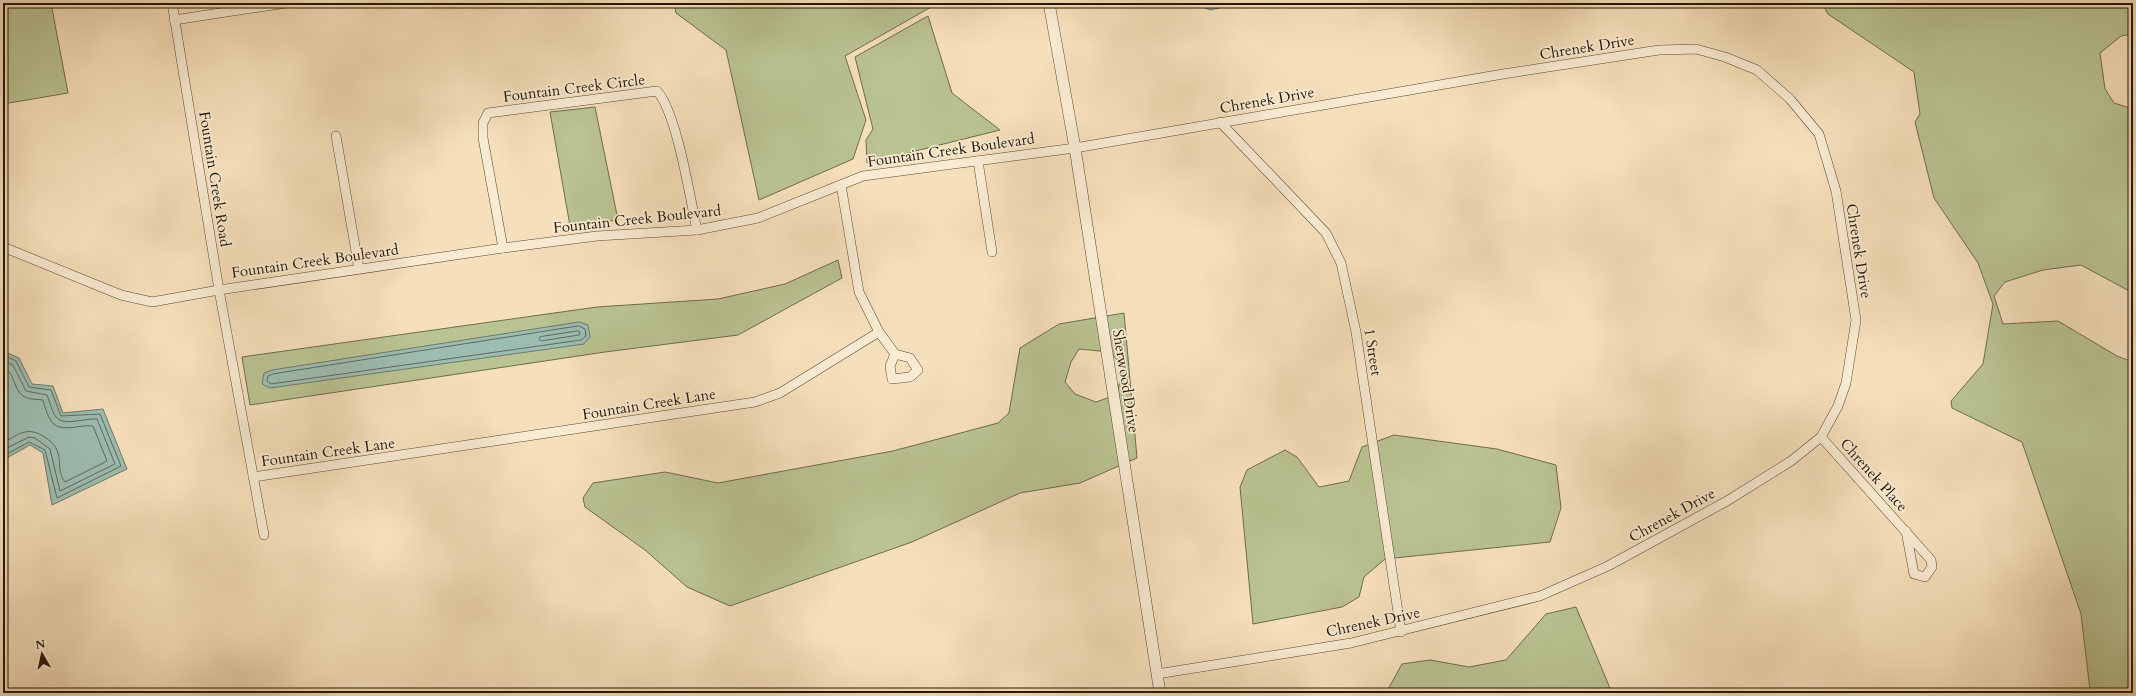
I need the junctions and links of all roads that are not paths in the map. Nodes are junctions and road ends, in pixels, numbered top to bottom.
1 (172, 3) edge
2 (286, 3) edge
3 (1042, 3) edge
4 (1049, 3) edge
5 (174, 20) junction
6 (1063, 75) junction
7 (1220, 122) junction
8 (336, 136) dead end
9 (1075, 148) junction
10 (978, 161) junction
11 (841, 185) junction
12 (697, 230) junction
13 (3, 247) edge
14 (503, 248) junction
15 (992, 252) dead end
16 (359, 269) junction
17 (219, 290) junction
18 (879, 332) junction
19 (896, 354) dead end
20 (1822, 437) junction
21 (253, 477) junction
22 (1906, 531) dead end
23 (264, 535) dead end
24 (1401, 632) junction
25 (1157, 674) junction
26 (1160, 693) edge

1 - 5 street, Fountain Creek Road
2 - 5 street
3 - 6 street, Sherwood Drive
4 - 6 street, Sherwood Drive
5 - 17 street, Fountain Creek Road
6 - 9 street, Sherwood Drive
7 - 9 street, Chrenek Drive
7 - 20 street, Chrenek Drive
7 - 24 street, 1 Street
8 - 16 street
9 - 10 street, Fountain Creek Boulevard
9 - 25 street, Sherwood Drive
10 - 11 street, Fountain Creek Boulevard
10 - 15 street
11 - 12 street, Fountain Creek Boulevard
11 - 18 street
12 - 14 street, Fountain Creek Boulevard
12 - 14 street, Fountain Creek Circle
13 - 17 street, Fountain Creek Boulevard
14 - 16 street, Fountain Creek Boulevard
16 - 17 street, Fountain Creek Boulevard
17 - 21 street, Fountain Creek Road
18 - 19 street
18 - 21 street, Fountain Creek Lane
20 - 22 street, Chrenek Place
20 - 24 street, Chrenek Drive
21 - 23 street, Fountain Creek Road
24 - 25 street, Chrenek Drive
25 - 26 street, Sherwood Drive

